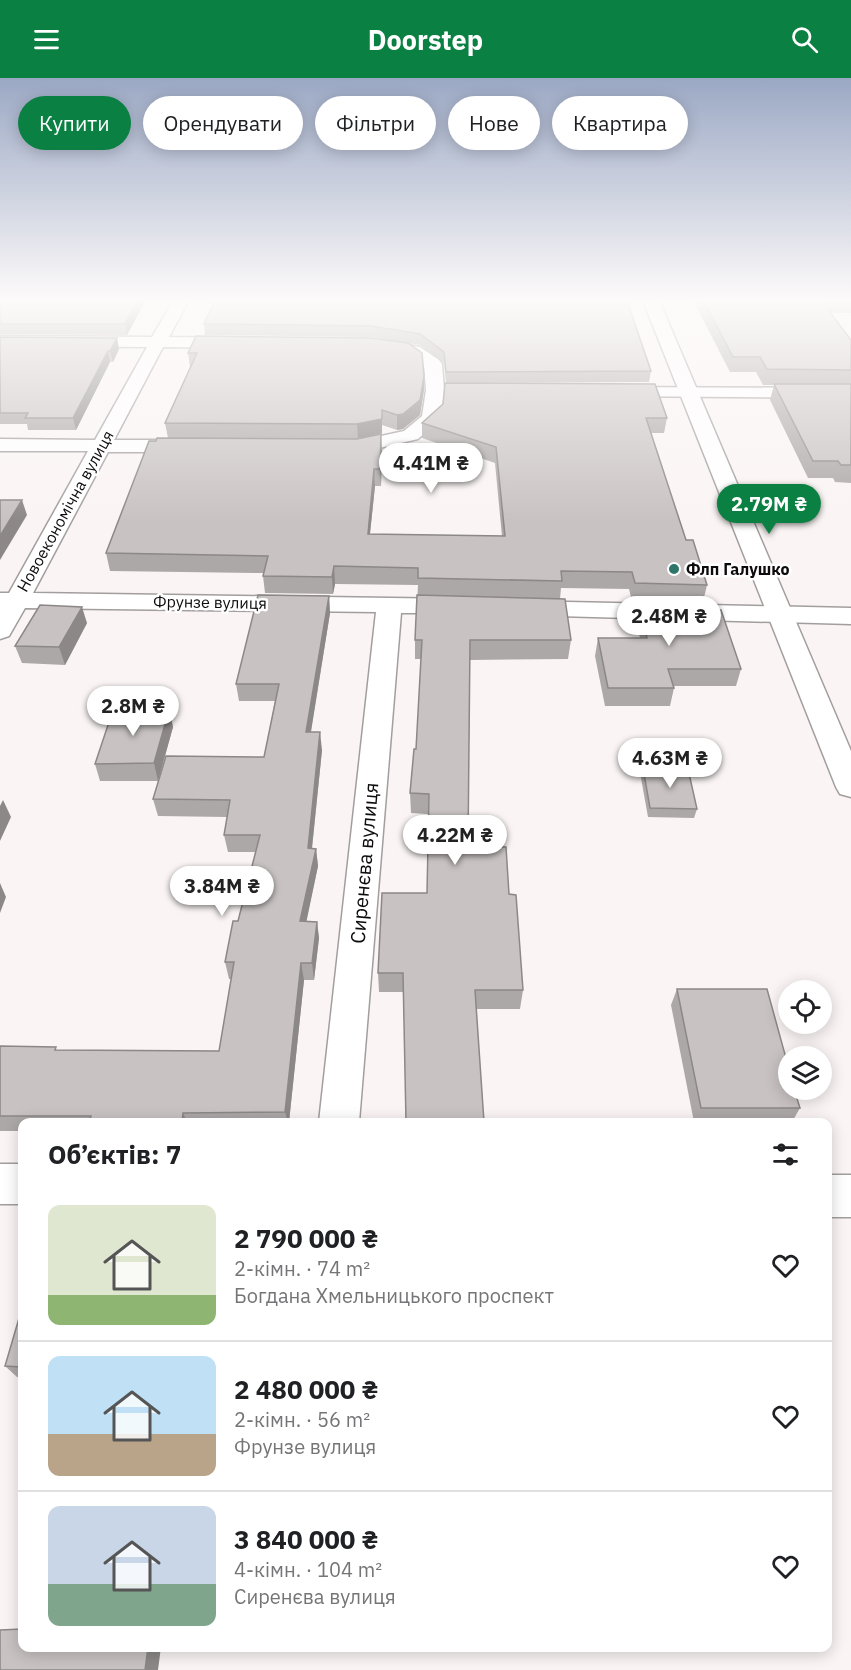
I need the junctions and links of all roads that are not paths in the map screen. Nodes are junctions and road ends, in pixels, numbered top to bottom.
1 (141, 372) edge
2 (434, 372) edge
3 (681, 372) edge
4 (435, 390) junction
5 (459, 390) edge
6 (597, 392) edge
7 (690, 393) junction
8 (851, 393) edge
9 (0, 445) edge
10 (101, 445) junction
11 (218, 446) edge
12 (323, 446) edge
13 (8, 600) edge
14 (389, 604) junction
15 (779, 616) junction
16 (851, 616) edge
17 (0, 631) edge
18 (851, 787) edge
19 (339, 1118) edge
20 (0, 1184) edge
21 (18, 1184) edge
22 (832, 1196) edge
23 (851, 1196) edge

1 - 10 street, Новоекономічна вулиця
2 - 4 street
3 - 7 street
4 - 5 street
4 - 12 street
6 - 7 street
7 - 8 street
7 - 15 street
9 - 10 street
10 - 11 street
10 - 13 street, Новоекономічна вулиця
13 - 14 street, Фрунзе вулиця
13 - 17 street, Новоекономічна вулиця
14 - 15 street, Фрунзе вулиця
14 - 19 street, Сиренєва вулиця
15 - 16 street, Фрунзе вулиця
15 - 18 street
20 - 21 street
22 - 23 street

